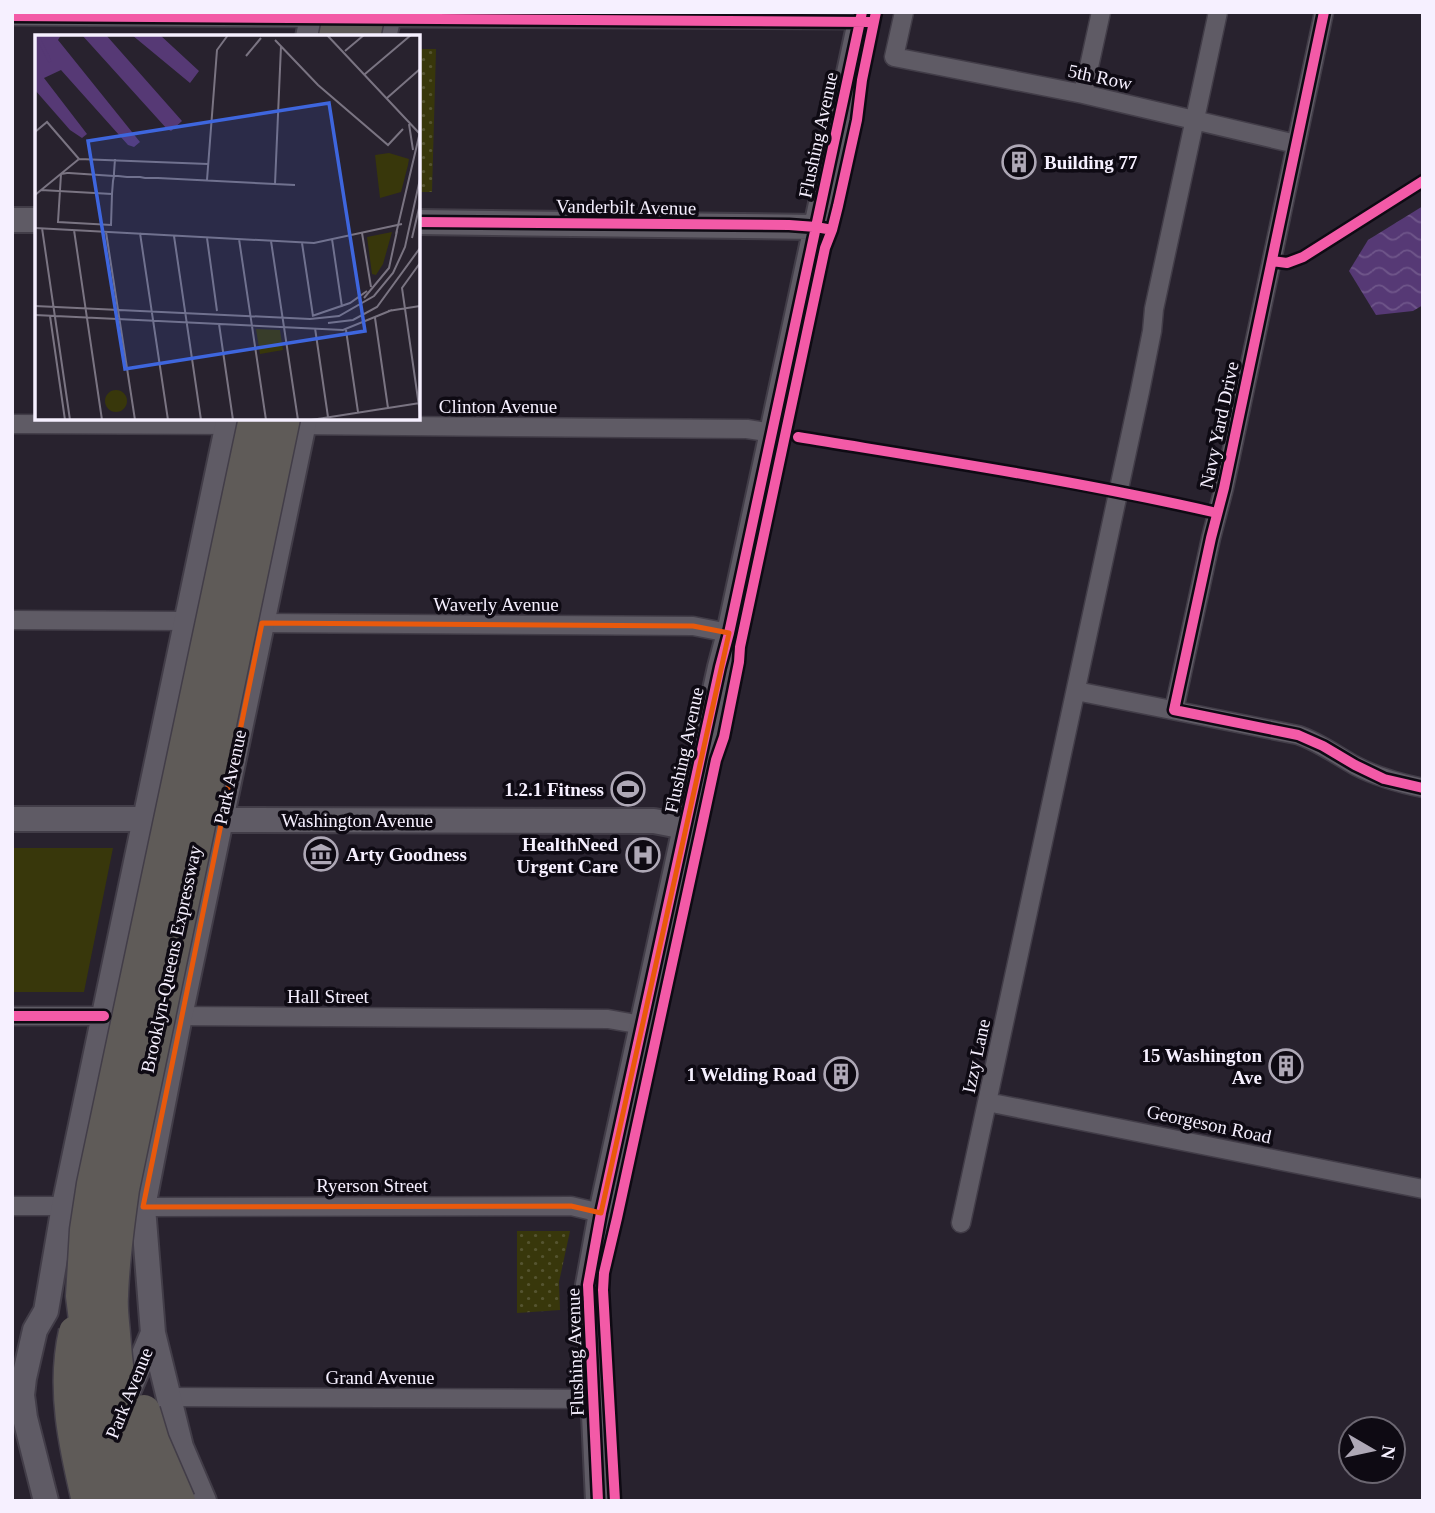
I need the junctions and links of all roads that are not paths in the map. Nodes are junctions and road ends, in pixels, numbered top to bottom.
1 (904, 12) edge
2 (1101, 12) edge
3 (1218, 12) edge
4 (1324, 12) edge
5 (12, 16) edge
6 (861, 16) edge
7 (321, 23) edge
8 (379, 23) edge
9 (1083, 94) junction
10 (1194, 120) junction
11 (1296, 144) junction
12 (12, 220) edge
13 (35, 220) edge
14 (420, 222) edge
15 (816, 227) junction
16 (237, 420) edge
17 (297, 421) edge
18 (12, 424) edge
19 (772, 433) junction
20 (12, 620) edge
21 (187, 621) junction
22 (262, 623) junction
23 (729, 633) junction
24 (1076, 691) junction
25 (1174, 710) junction
26 (1423, 788) edge
27 (12, 818) edge
28 (145, 819) junction
29 (220, 820) junction
30 (693, 828) junction
31 (12, 1016) edge
32 (104, 1016) junction
33 (180, 1016) junction
34 (642, 1025) junction
35 (988, 1102) junction
36 (1423, 1189) edge
37 (12, 1206) edge
38 (64, 1206) junction
39 (143, 1207) junction
40 (601, 1213) junction
41 (961, 1223) dead end
42 (97, 1298) junction
43 (46, 1311) junction
44 (153, 1333) junction
45 (17, 1395) edge
46 (168, 1397) junction
47 (593, 1399) junction
48 (47, 1501) edge
49 (88, 1501) edge
50 (94, 1501) edge
51 (117, 1501) edge
52 (150, 1501) edge
53 (179, 1501) edge
54 (204, 1501) edge
55 (598, 1501) edge

1 - 9 street, 5th Row
2 - 9 street
3 - 10 street
4 - 11 street, Navy Yard Drive
5 - 7 street
6 - 8 street
6 - 15 main road, Flushing Avenue
7 - 8 street
9 - 10 street, 5th Row
10 - 11 street, 5th Row
10 - 24 street
11 - 25 street, Navy Yard Drive
12 - 13 main road
14 - 15 main road, Vanderbilt Avenue
15 - 19 main road, Flushing Avenue
16 - 17 street, Clinton Avenue
16 - 18 street, Clinton Avenue
16 - 21 main road
16 - 42 highway, Brooklyn-Queens Expressway, bridge
17 - 19 street, Clinton Avenue
17 - 22 main road, Park Avenue
17 - 42 highway, Brooklyn-Queens Expressway, bridge
19 - 23 main road, Flushing Avenue
20 - 21 street
21 - 28 main road
22 - 23 street, Waverly Avenue
22 - 29 main road, Park Avenue
23 - 30 main road, Flushing Avenue
24 - 25 street
24 - 35 street, Izzy Lane
25 - 26 street
27 - 28 main road, Washington Avenue
28 - 29 main road, Washington Avenue
28 - 32 main road
29 - 30 main road, Washington Avenue
29 - 33 main road, Park Avenue
30 - 34 main road, Flushing Avenue
31 - 32 street, Hall Street
32 - 33 street, Hall Street
32 - 38 main road
33 - 34 street, Hall Street
33 - 39 main road, Park Avenue
34 - 40 main road, Flushing Avenue
35 - 36 street, Georgeson Road
35 - 41 street, Izzy Lane
37 - 38 street
38 - 43 main road
39 - 40 street, Ryerson Street
39 - 44 main road, Park Avenue
40 - 47 main road, Flushing Avenue
42 - 49 highway, bridge
42 - 51 highway, Brooklyn-Queens Expressway, bridge
42 - 52 highway, Brooklyn-Queens Expressway, bridge
42 - 53 highway, bridge
43 - 44 main road
43 - 45 main road
44 - 46 main road
44 - 50 main road, Park Avenue
45 - 48 main road
46 - 47 street, Grand Avenue
46 - 54 main road
47 - 55 main road, Flushing Avenue

